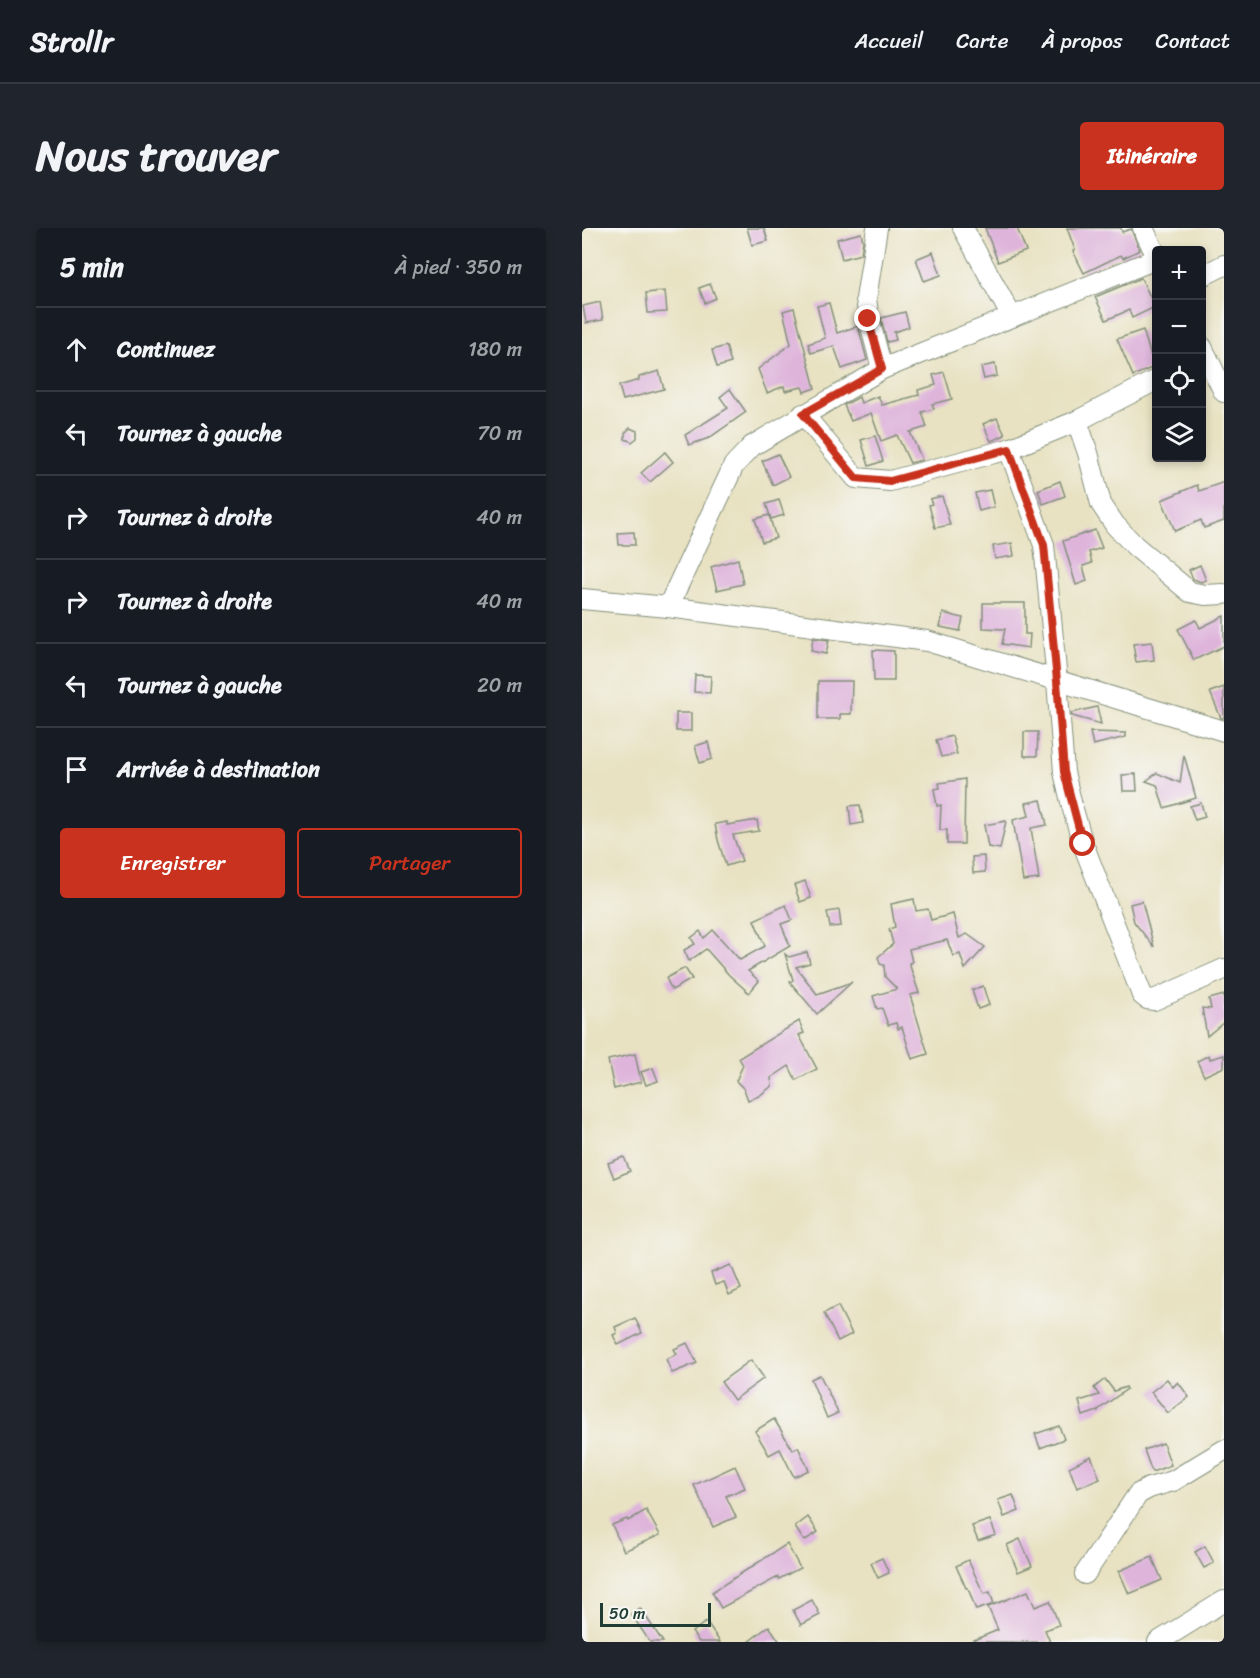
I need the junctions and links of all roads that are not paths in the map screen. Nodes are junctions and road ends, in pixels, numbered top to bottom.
1 (877, 228) edge
2 (963, 228) edge
3 (1143, 228) edge
4 (1152, 248) edge
5 (1152, 259) edge
6 (1224, 265) edge
7 (1206, 274) edge
8 (1011, 317) junction
9 (1204, 354) edge
10 (882, 369) junction
11 (1152, 382) edge
12 (1224, 392) edge
13 (803, 414) junction
14 (1077, 421) junction
15 (1009, 449) junction
16 (1224, 594) edge
17 (582, 599) edge
18 (668, 607) junction
19 (1057, 681) junction
20 (1224, 731) edge
21 (1224, 969) edge
22 (1224, 1450) edge
23 (1085, 1574) dead end
24 (1224, 1601) edge
25 (1158, 1642) edge

1 - 10 street
2 - 8 street
3 - 4 street
5 - 8 street
6 - 7 street
8 - 10 street
9 - 12 street
10 - 13 street
11 - 14 street
13 - 15 street
13 - 18 street
14 - 15 street
14 - 16 street
15 - 19 street
17 - 18 street
18 - 19 street
19 - 20 street
19 - 21 street
22 - 23 street
24 - 25 street

